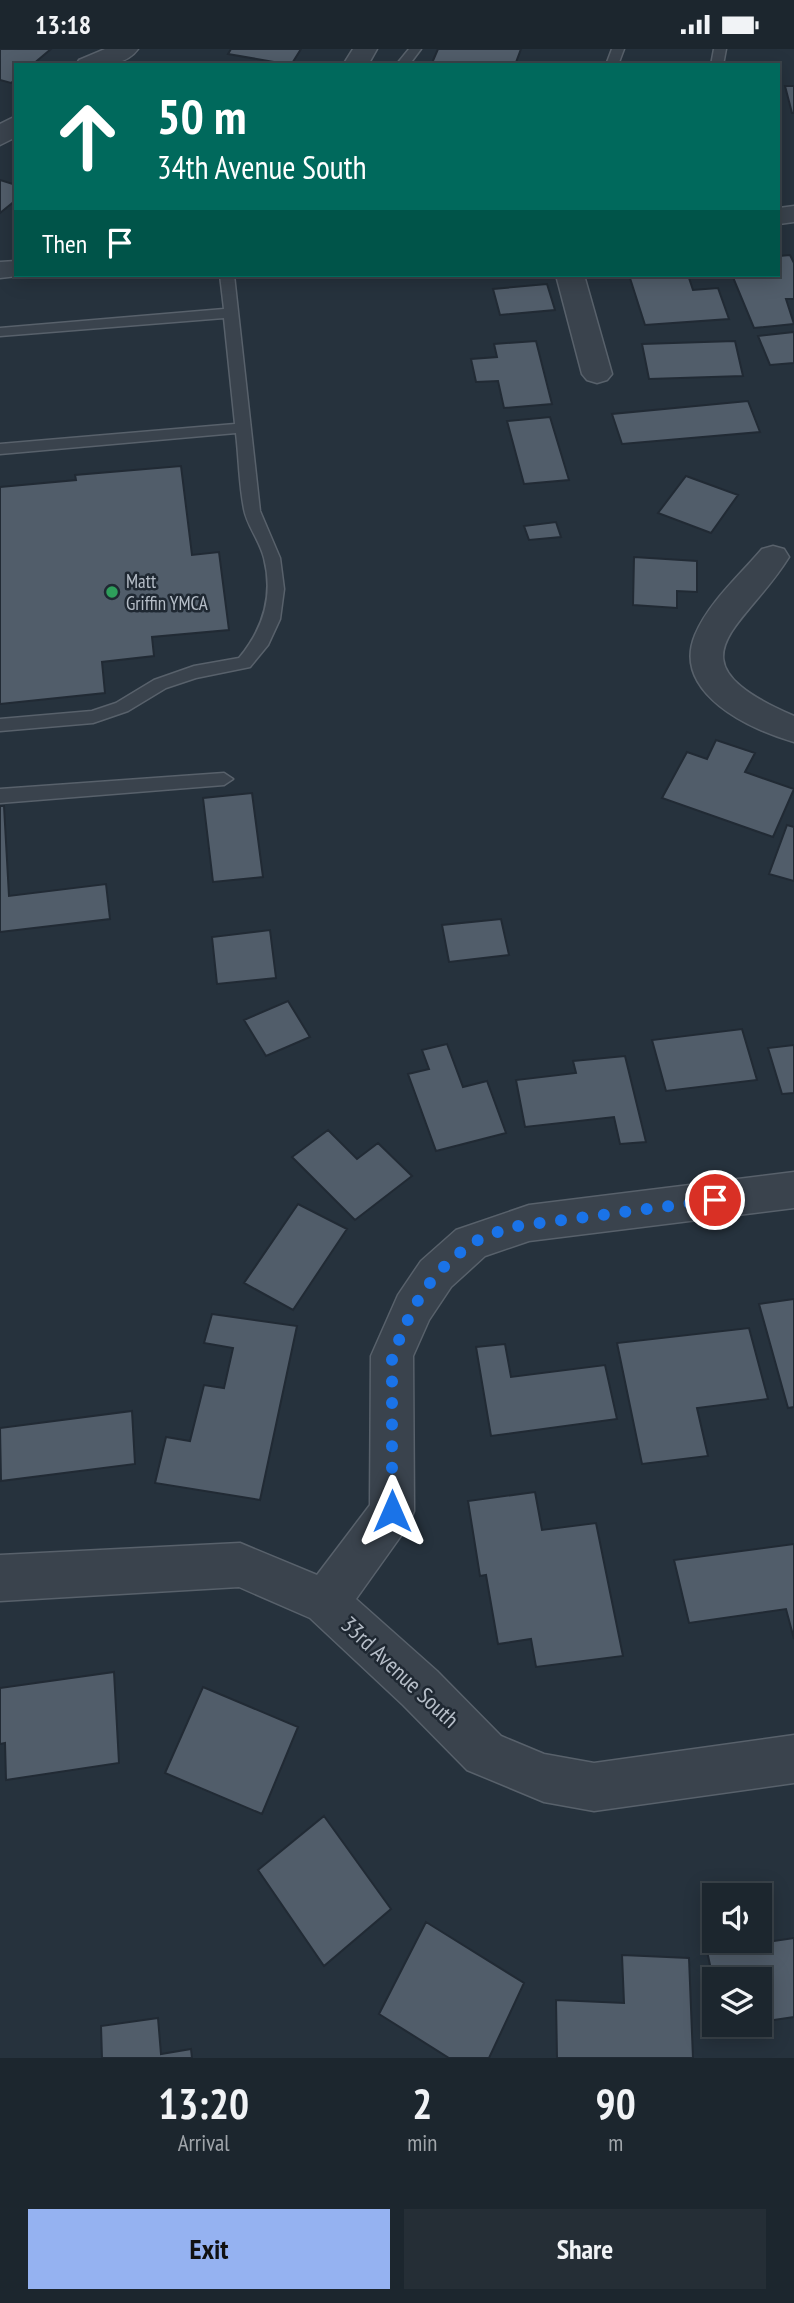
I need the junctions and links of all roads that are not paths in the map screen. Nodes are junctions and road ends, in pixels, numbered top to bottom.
1 (126, 49) edge
2 (415, 49) edge
3 (94, 63) edge
4 (404, 63) edge
5 (14, 126) edge
6 (0, 137) edge
7 (227, 277) edge
8 (571, 277) edge
9 (231, 313) junction
10 (0, 332) edge
11 (597, 375) dead end
12 (244, 428) junction
13 (0, 449) edge
14 (773, 557) dead end
15 (0, 725) edge
16 (794, 730) edge
17 (224, 779) dead end
18 (0, 796) edge
19 (794, 1190) edge
20 (0, 1578) edge
21 (326, 1602) junction
22 (794, 1759) edge

1 - 3 street
2 - 4 lane
5 - 6 street
7 - 9 lane
8 - 11 street
9 - 10 lane
9 - 12 lane
12 - 13 lane
12 - 15 lane
14 - 16 street
17 - 18 lane
19 - 21 street
20 - 21 street, 33rd Avenue South
21 - 22 street, 33rd Avenue South

